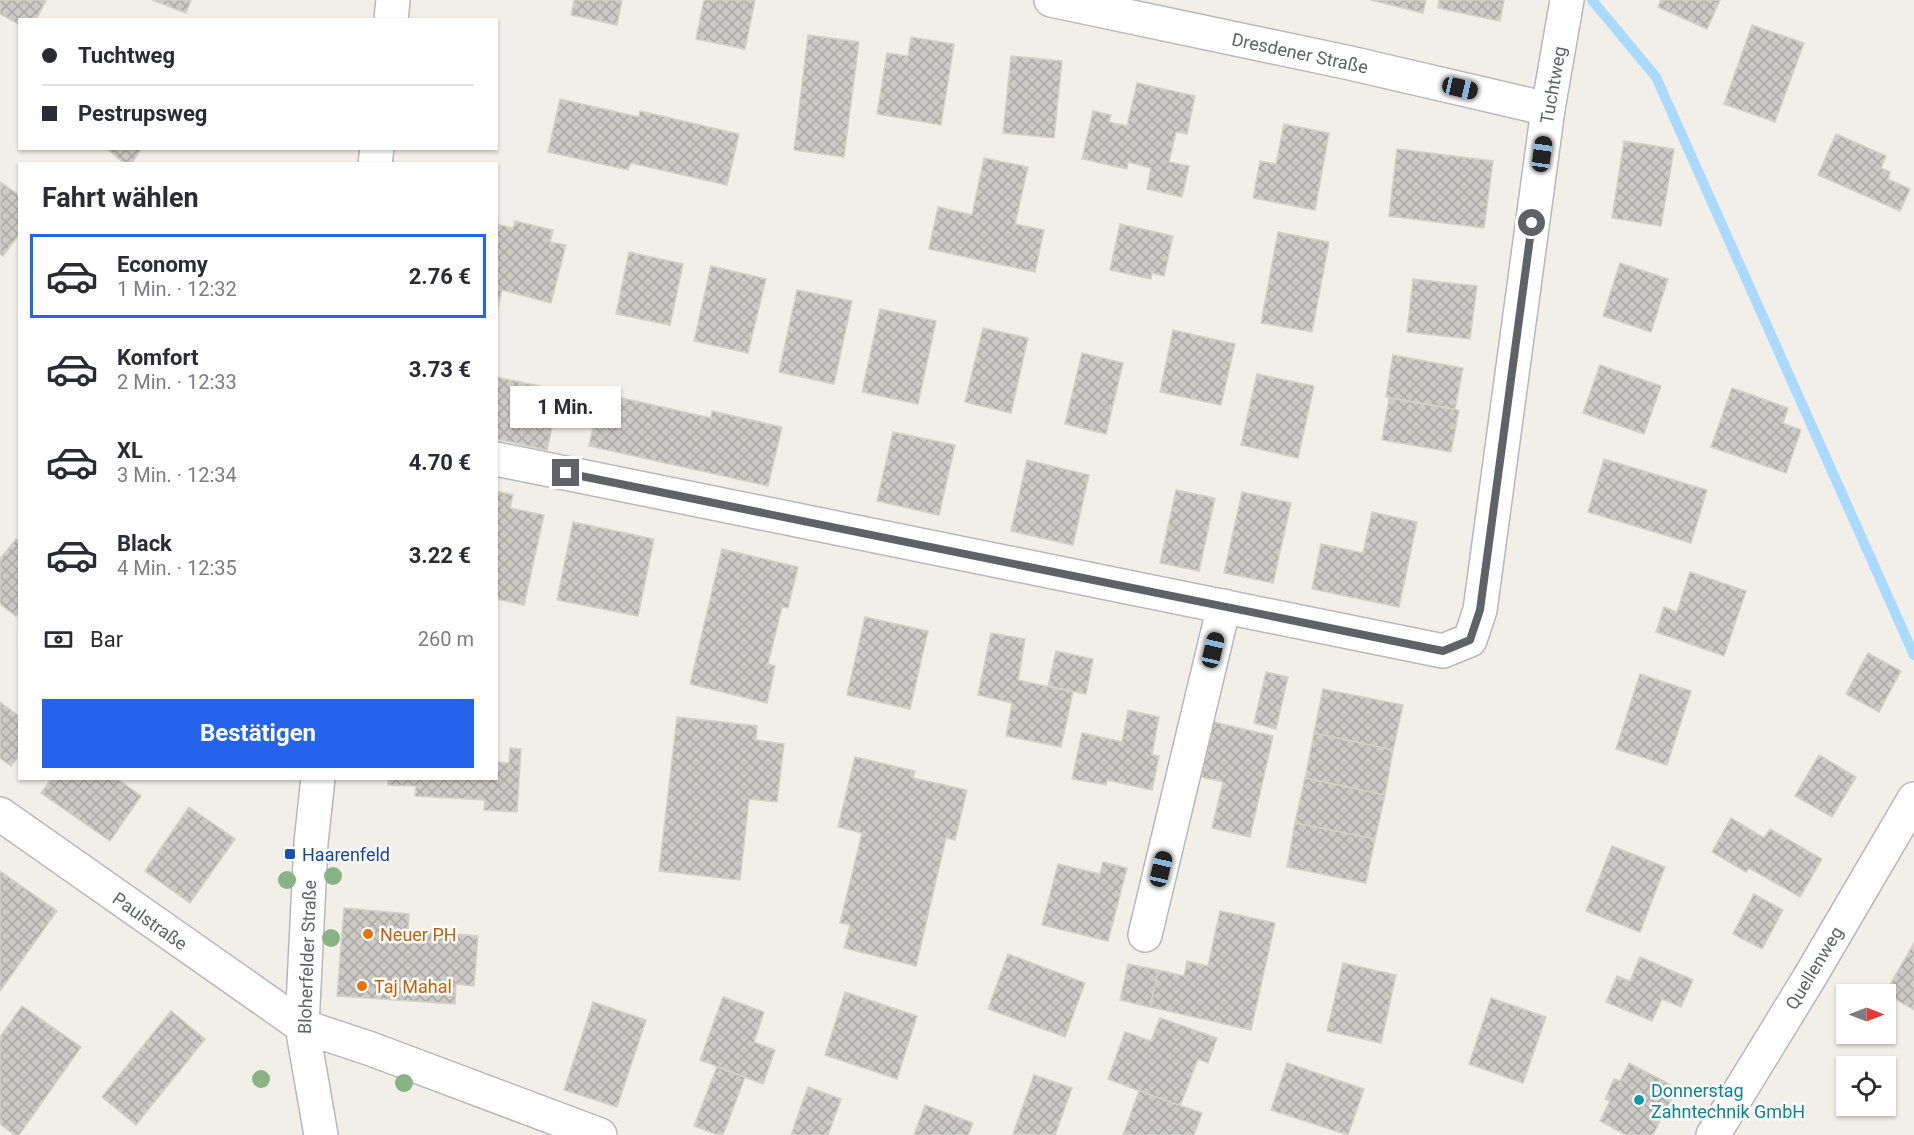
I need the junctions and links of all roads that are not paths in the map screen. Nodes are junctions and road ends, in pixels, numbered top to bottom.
1 (393, 0) edge
2 (1051, 0) edge
3 (1568, 0) edge
4 (391, 18) edge
5 (1548, 109) junction
6 (498, 459) edge
7 (1224, 606) junction
8 (318, 780) edge
9 (1914, 799) edge
10 (0, 814) edge
11 (1145, 935) dead end
12 (302, 1026) junction
13 (321, 1135) edge
14 (600, 1135) edge
15 (1713, 1135) edge

1 - 4 street
2 - 5 street, Dresdener Straße
3 - 5 street, Tuchtweg
5 - 7 street, Tuchtweg
6 - 7 street
7 - 11 street
8 - 12 street, Bloherfelder Straße
9 - 15 street, Quellenweg
10 - 12 street, Paulstraße
12 - 13 street, Bloherfelder Straße
12 - 14 street

